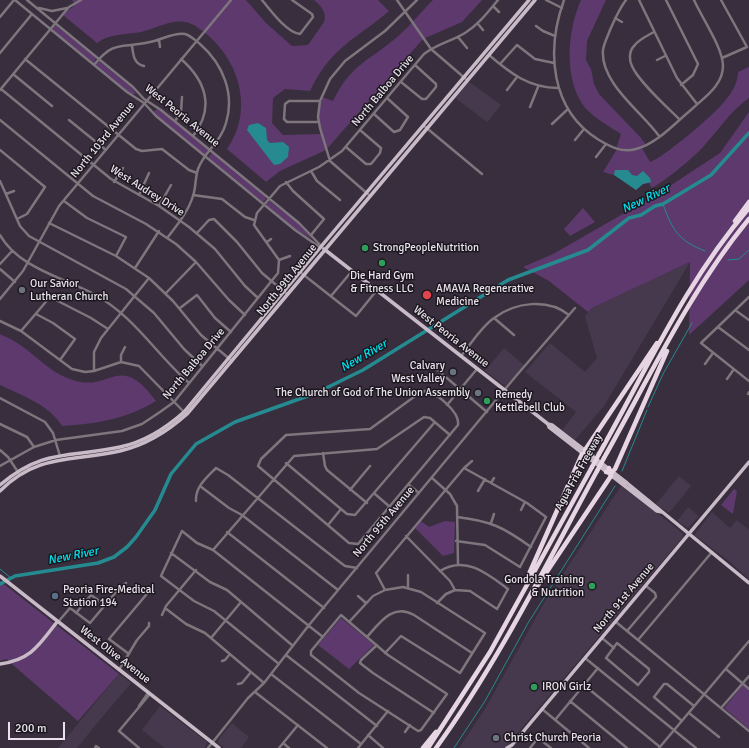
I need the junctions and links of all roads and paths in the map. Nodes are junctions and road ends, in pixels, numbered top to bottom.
1 (14, 0) edge
2 (27, 0) edge
3 (81, 0) edge
4 (231, 0) edge
5 (262, 0) edge
6 (292, 0) edge
7 (397, 0) edge
8 (416, 0) edge
9 (498, 0) edge
10 (529, 0) edge
11 (535, 0) edge
12 (546, 0) edge
13 (564, 0) edge
14 (626, 0) edge
15 (639, 0) edge
16 (666, 0) edge
17 (694, 0) edge
18 (721, 0) edge
19 (35, 6) junction
20 (493, 6) junction
21 (69, 7) junction
22 (562, 8) junction
23 (406, 11) junction
24 (500, 12) dead end
25 (32, 14) junction
26 (0, 17) edge
27 (615, 18) junction
28 (622, 22) dead end
29 (55, 23) junction
30 (478, 24) junction
31 (536, 26) dead end
32 (50, 29) junction
33 (483, 30) dead end
34 (654, 32) junction
35 (555, 36) junction
36 (458, 37) junction
37 (159, 40) junction
38 (196, 41) junction
39 (132, 45) junction
40 (160, 46) dead end
41 (467, 48) dead end
42 (431, 49) junction
43 (0, 53) edge
44 (489, 54) junction
45 (665, 56) junction
46 (722, 58) junction
47 (25, 59) junction
48 (99, 59) junction
49 (181, 59) junction
50 (657, 60) dead end
51 (554, 63) junction
52 (500, 64) junction
53 (94, 65) junction
54 (415, 65) junction
55 (144, 66) dead end
56 (476, 66) junction
57 (13, 74) junction
58 (517, 77) junction
59 (465, 79) junction
60 (401, 82) junction
61 (681, 84) junction
62 (538, 87) junction
63 (558, 88) junction
64 (0, 90) edge
65 (507, 90) dead end
66 (182, 97) dead end
67 (387, 98) junction
68 (320, 101) junction
69 (145, 102) junction
70 (697, 104) junction
71 (52, 106) dead end
72 (530, 107) dead end
73 (568, 109) junction
74 (374, 114) junction
75 (0, 120) edge
76 (69, 120) dead end
77 (679, 120) junction
78 (175, 121) junction
79 (319, 122) junction
80 (552, 124) dead end
81 (425, 127) junction
82 (584, 129) junction
83 (360, 130) junction
84 (118, 135) junction
85 (193, 136) junction
86 (659, 136) junction
87 (575, 140) dead end
88 (606, 144) junction
89 (346, 147) junction
90 (0, 150) edge
91 (106, 150) junction
92 (211, 151) junction
93 (206, 157) junction
94 (596, 157) dead end
95 (330, 161) junction
96 (93, 165) junction
97 (123, 168) dead end
98 (311, 171) junction
99 (224, 172) junction
100 (149, 173) dead end
101 (197, 173) junction
102 (482, 174) dead end
103 (221, 176) dead end
104 (0, 181) edge
105 (114, 182) junction
106 (286, 182) junction
107 (78, 184) junction
108 (172, 185) dead end
109 (14, 191) dead end
110 (6, 194) junction
111 (368, 194) junction
112 (139, 195) junction
113 (194, 195) junction
114 (269, 198) junction
115 (340, 200) dead end
116 (64, 201) junction
117 (749, 202) edge
118 (264, 205) junction
119 (159, 206) junction
120 (749, 208) edge
121 (17, 219) junction
122 (749, 219) edge
123 (180, 220) junction
124 (254, 220) junction
125 (49, 223) junction
126 (749, 224) edge
127 (159, 231) junction
128 (197, 233) junction
129 (0, 235) edge
130 (311, 235) junction
131 (168, 238) junction
132 (725, 238) junction
133 (271, 239) dead end
134 (267, 242) junction
135 (730, 242) junction
136 (38, 243) junction
137 (322, 247) junction
138 (12, 251) junction
139 (116, 256) junction
140 (290, 256) dead end
141 (279, 260) junction
142 (28, 262) junction
143 (196, 262) junction
144 (0, 264) edge
145 (135, 268) junction
146 (0, 269) edge
147 (352, 271) junction
148 (302, 273) junction
149 (149, 278) junction
150 (15, 282) junction
151 (272, 282) junction
152 (377, 290) junction
153 (688, 292) junction
154 (166, 293) junction
155 (286, 293) junction
156 (136, 296) junction
157 (331, 296) junction
158 (695, 296) junction
159 (749, 297) edge
160 (0, 298) edge
161 (258, 298) junction
162 (180, 308) junction
163 (575, 308) dead end
164 (735, 310) junction
165 (122, 312) junction
166 (36, 314) junction
167 (245, 315) junction
168 (569, 315) junction
169 (494, 318) junction
170 (749, 320) edge
171 (0, 321) edge
172 (718, 327) junction
173 (108, 329) junction
174 (22, 332) junction
175 (231, 332) junction
176 (514, 335) dead end
177 (125, 347) dead end
178 (217, 349) junction
179 (749, 350) edge
180 (713, 354) junction
181 (461, 356) junction
182 (60, 360) junction
183 (231, 360) junction
184 (121, 362) junction
185 (705, 364) dead end
186 (202, 366) junction
187 (435, 368) dead end
188 (477, 368) junction
189 (734, 369) junction
190 (94, 371) junction
191 (727, 379) dead end
192 (749, 381) edge
193 (189, 383) junction
194 (460, 389) junction
195 (505, 390) junction
196 (0, 398) edge
197 (174, 402) junction
198 (447, 405) junction
199 (487, 412) junction
200 (186, 413) junction
201 (435, 422) junction
202 (0, 424) edge
203 (450, 435) junction
204 (56, 440) junction
205 (34, 447) junction
206 (0, 450) edge
207 (584, 452) junction
208 (324, 453) junction
209 (60, 456) junction
210 (590, 457) joint
211 (10, 460) junction
212 (472, 461) dead end
213 (749, 462) edge
214 (286, 463) junction
215 (0, 466) edge
216 (370, 466) dead end
217 (464, 468) junction
218 (610, 472) junction
219 (18, 474) junction
220 (432, 478) junction
221 (494, 478) dead end
222 (273, 479) junction
223 (485, 479) junction
224 (491, 483) junction
225 (0, 485) edge
226 (409, 485) junction
227 (200, 486) junction
228 (446, 489) junction
229 (628, 489) junction
230 (350, 490) junction
231 (0, 491) edge
232 (478, 491) dead end
233 (419, 493) junction
234 (375, 494) junction
235 (644, 496) junction
236 (257, 497) junction
237 (196, 501) dead end
238 (525, 502) junction
239 (367, 503) junction
240 (390, 507) junction
241 (341, 509) junction
242 (521, 510) dead end
243 (662, 512) junction
244 (494, 514) dead end
245 (242, 515) junction
246 (457, 517) junction
247 (491, 523) junction
248 (328, 525) junction
249 (228, 532) junction
250 (690, 534) junction
251 (406, 536) junction
252 (456, 541) junction
253 (531, 547) junction
254 (213, 550) junction
255 (712, 552) junction
256 (171, 553) junction
257 (458, 565) junction
258 (357, 568) junction
259 (196, 570) junction
260 (440, 570) junction
261 (408, 575) dead end
262 (0, 576) edge
263 (126, 583) dead end
264 (749, 583) edge
265 (646, 586) junction
266 (408, 588) junction
267 (151, 589) dead end
268 (180, 589) junction
269 (338, 590) junction
270 (385, 590) junction
271 (455, 590) junction
272 (358, 596) dead end
273 (241, 602) junction
274 (518, 602) junction
275 (366, 603) junction
276 (438, 603) junction
277 (105, 605) junction
278 (523, 606) junction
279 (165, 608) junction
280 (324, 608) junction
281 (76, 612) junction
282 (162, 615) dead end
283 (226, 620) junction
284 (57, 622) junction
285 (349, 622) junction
286 (616, 622) junction
287 (149, 623) dead end
288 (309, 625) junction
289 (627, 631) junction
290 (323, 637) junction
291 (367, 637) junction
292 (211, 638) junction
293 (602, 638) junction
294 (638, 640) junction
295 (749, 641) edge
296 (376, 645) junction
297 (293, 646) junction
298 (614, 648) junction
299 (385, 653) junction
300 (472, 653) junction
301 (129, 654) junction
302 (230, 654) junction
303 (286, 655) junction
304 (585, 658) junction
305 (222, 660) dead end
306 (0, 664) edge
307 (279, 664) junction
308 (598, 668) junction
309 (726, 669) junction
310 (119, 670) junction
311 (251, 672) junction
312 (271, 674) junction
313 (475, 676) junction
314 (749, 676) edge
315 (264, 682) junction
316 (743, 683) junction
317 (238, 684) dead end
318 (584, 685) junction
319 (749, 689) edge
320 (255, 692) junction
321 (149, 694) junction
322 (704, 695) junction
323 (570, 701) junction
324 (694, 706) junction
325 (721, 708) junction
326 (542, 709) junction
327 (388, 711) junction
328 (461, 712) junction
329 (434, 713) junction
330 (689, 713) junction
331 (555, 720) junction
332 (682, 721) junction
333 (298, 725) junction
334 (410, 725) junction
335 (377, 726) junction
336 (674, 730) junction
337 (749, 731) edge
338 (405, 732) dead end
339 (368, 736) junction
340 (719, 737) dead end
341 (212, 743) junction
342 (283, 743) junction
343 (361, 744) junction
344 (512, 746) edge
345 (660, 747) edge
346 (139, 748) edge
347 (208, 748) edge
348 (219, 748) edge
349 (279, 748) edge
350 (289, 748) edge
351 (327, 748) edge
352 (358, 748) edge
353 (383, 748) edge
354 (423, 748) edge
355 (428, 748) edge
356 (436, 748) edge
357 (440, 748) edge
358 (507, 748) edge
359 (516, 748) edge
360 (530, 748) edge
361 (551, 748) edge
362 (589, 748) edge
363 (627, 748) edge
364 (696, 748) edge

1 - 25 street, West Peoria Avenue
1 - 26 street
2 - 19 street, West Peoria Avenue
3 - 21 street
4 - 38 street, North 103rd Avenue
5 - 6 street
7 - 23 street
8 - 23 street
9 - 20 street, North Balboa Drive
10 - 56 main road, North 99th Avenue
11 - 44 main road, North 99th Avenue
12 - 22 street
13 - 22 street
14 - 27 street
15 - 34 street
16 - 61 street
17 - 46 street
18 - 46 street
19 - 21 street
19 - 29 street, West Peoria Avenue
20 - 24 street
20 - 30 street, North Balboa Drive
21 - 29 street
22 - 35 street
23 - 42 street
23 - 68 street
25 - 32 street, West Peoria Avenue
25 - 43 street
27 - 28 street
27 - 86 street
29 - 32 street
29 - 48 street, West Peoria Avenue
30 - 33 street
30 - 36 street, North Balboa Drive
31 - 35 street
32 - 47 street
32 - 53 street, West Peoria Avenue
34 - 45 street
34 - 77 street
35 - 51 street
36 - 41 street
36 - 42 street, North Balboa Drive
37 - 38 street
37 - 39 street
37 - 40 street
38 - 49 street, North 103rd Avenue
38 - 92 street
39 - 48 street
39 - 55 street
42 - 54 street, North Balboa Drive
42 - 59 street
44 - 52 street
44 - 56 main road, North 99th Avenue
45 - 50 street
45 - 61 street
46 - 70 street
47 - 57 street
47 - 84 street
48 - 53 street
48 - 69 street, West Peoria Avenue
49 - 69 street, North 103rd Avenue
49 - 85 street
51 - 52 street
51 - 63 street
52 - 58 street
53 - 69 street, West Peoria Avenue
54 - 60 street, North Balboa Drive
54 - 60 street
56 - 59 main road, North 99th Avenue
57 - 64 street
57 - 71 street
58 - 62 street
58 - 65 street
59 - 81 main road, North 99th Avenue
60 - 67 street, North Balboa Drive
61 - 70 street
62 - 63 street
62 - 72 street
63 - 73 street
64 - 96 street, West Audrey Drive
66 - 78 street
67 - 74 street, North Balboa Drive
67 - 74 street
68 - 79 street
68 - 79 street
69 - 78 street, West Peoria Avenue
69 - 84 street, North 103rd Avenue
69 - 93 street, West Peoria Avenue
70 - 77 street
73 - 80 street
73 - 82 street
74 - 83 street, North Balboa Drive
75 - 107 street
76 - 91 street
77 - 86 street
78 - 85 street, West Peoria Avenue
79 - 95 street
81 - 102 street
81 - 111 main road, North 99th Avenue
82 - 87 street
82 - 88 street
83 - 89 street, North Balboa Drive
83 - 89 street
84 - 91 street, North 103rd Avenue
84 - 101 street
85 - 92 street, West Peoria Avenue
86 - 88 street
88 - 94 street
89 - 95 street, North Balboa Drive
90 - 121 street
91 - 96 street, North 103rd Avenue
92 - 93 street
92 - 114 street, West Peoria Avenue
93 - 99 street, West Peoria Avenue
93 - 101 street
95 - 98 street, North Balboa Drive
95 - 111 street
96 - 105 street, West Audrey Drive
96 - 107 street, North 103rd Avenue
97 - 105 street
98 - 106 street, North Balboa Drive
98 - 115 street
99 - 103 street
99 - 118 street, West Peoria Avenue
100 - 112 street
101 - 113 street
104 - 110 street
105 - 112 street, West Audrey Drive
106 - 114 street, North Balboa Drive
106 - 130 street
107 - 116 street, North 103rd Avenue
107 - 127 street
108 - 119 street
109 - 110 street
110 - 121 street
111 - 137 main road, North 99th Avenue
112 - 119 street, West Audrey Drive
113 - 123 street
113 - 124 street
114 - 118 street, North Balboa Drive
114 - 130 street, West Peoria Avenue
116 - 125 street, North 103rd Avenue
116 - 139 street
117 - 132 highway
118 - 124 street, North Balboa Drive
118 - 137 street, West Peoria Avenue
119 - 123 street, West Audrey Drive
120 - 132 highway, Agua Fria Freeway
121 - 136 street
122 - 135 highway, Agua Fria Freeway
123 - 128 street, West Audrey Drive
123 - 131 street
124 - 134 street
125 - 136 street, North 103rd Avenue
125 - 139 street
126 - 135 highway
127 - 131 street
127 - 145 street
128 - 151 street
128 - 161 street, West Audrey Drive
129 - 138 street
130 - 137 street, West Peoria Avenue
131 - 143 street
132 - 153 highway, Agua Fria Freeway
133 - 134 street
134 - 141 street
135 - 158 highway, Agua Fria Freeway
136 - 142 street, North 103rd Avenue
136 - 156 street
137 - 147 main road, West Peoria Avenue
137 - 148 main road, North 99th Avenue
138 - 142 street
138 - 144 street
139 - 145 street
140 - 141 street
141 - 151 street, North Balboa Drive
142 - 150 street, North 103rd Avenue
142 - 165 street
143 - 154 street
143 - 167 street
145 - 149 street
146 - 150 street
147 - 152 main road, West Peoria Avenue
147 - 157 street
148 - 155 main road, North 99th Avenue
148 - 157 street
149 - 154 street
149 - 156 street
150 - 160 street, North 103rd Avenue
151 - 155 street
151 - 161 street, North Balboa Drive
152 - 157 street
152 - 181 main road, West Peoria Avenue
153 - 207 highway
153 - 274 highway, Agua Fria Freeway, bridge
154 - 162 street
155 - 183 main road, North 99th Avenue
156 - 165 street
156 - 186 street
158 - 218 highway
158 - 278 highway, Agua Fria Freeway, bridge
159 - 164 street
161 - 167 street, North Balboa Drive
162 - 175 street
162 - 178 street
163 - 168 street, North 95th Avenue
164 - 170 street
164 - 172 street
165 - 173 street
165 - 193 street
166 - 173 street
166 - 174 street
166 - 182 street
167 - 175 street, North Balboa Drive
168 - 169 street
168 - 195 street, North 95th Avenue
169 - 176 street
169 - 181 street
171 - 174 street
172 - 179 street
172 - 180 street
173 - 190 street
174 - 182 street
175 - 178 street, North Balboa Drive
177 - 184 street
178 - 183 street
178 - 186 street, North Balboa Drive
180 - 185 street
180 - 189 street
181 - 188 main road, West Peoria Avenue
182 - 190 street
183 - 200 main road, North 99th Avenue
184 - 190 street
184 - 197 street
186 - 193 street, North Balboa Drive
187 - 194 street
188 - 194 street
188 - 195 main road, West Peoria Avenue
189 - 191 street
189 - 192 street
193 - 197 street, North Balboa Drive
194 - 198 street
194 - 199 street
195 - 199 street, North 95th Avenue
195 - 207 main road, West Peoria Avenue
196 - 204 street
197 - 200 street
197 - 204 street, North Balboa Drive
198 - 203 street
198 - 222 street
199 - 220 street, North 95th Avenue
200 - 209 main road, North 99th Avenue
201 - 203 street
201 - 208 street
201 - 234 street
202 - 205 street
203 - 226 street
204 - 205 street, North Balboa Drive
204 - 209 street
205 - 211 street, North Balboa Drive
206 - 211 street
207 - 210 highway
207 - 274 highway
208 - 214 street
208 - 230 street
209 - 219 main road, North 99th Avenue
210 - 218 main road
211 - 215 street, North Balboa Drive
211 - 219 street
212 - 217 street
213 - 250 main road, North 91st Avenue
214 - 222 street
214 - 241 street
216 - 230 street
217 - 223 street
217 - 228 street
218 - 229 main road
218 - 235 main road
218 - 278 highway
219 - 225 main road, North 99th Avenue
219 - 231 main road, North 99th Avenue
220 - 228 street
220 - 233 street, North 95th Avenue
221 - 224 street
222 - 236 street
222 - 248 street
223 - 224 street
223 - 232 street
224 - 238 street
226 - 233 street
226 - 240 street
227 - 236 street
227 - 237 street
227 - 245 street
228 - 246 street
228 - 251 street
229 - 235 main road
229 - 243 main road
230 - 239 street
233 - 258 street, North 95th Avenue
234 - 239 street
234 - 240 street
235 - 243 main road
236 - 245 street
236 - 258 street
238 - 242 street
238 - 253 street
239 - 241 street
240 - 248 street
241 - 248 street
243 - 250 main road
244 - 247 street
245 - 249 street
245 - 269 street
246 - 247 street
246 - 252 street
247 - 253 street
249 - 254 street
249 - 280 street
250 - 255 main road
250 - 265 main road, North 91st Avenue
251 - 260 street
251 - 270 street
252 - 253 street
252 - 257 street
254 - 256 street
254 - 288 street
255 - 264 main road
255 - 294 street
256 - 259 street
256 - 268 street
257 - 260 street
257 - 271 street
258 - 269 street, North 95th Avenue
259 - 268 street
259 - 273 street
260 - 271 street
261 - 266 street
262 - 284 main road, West Olive Avenue
263 - 277 street
265 - 286 main road, North 91st Avenue
265 - 289 street
266 - 270 street
266 - 276 street
267 - 301 street
268 - 279 street
268 - 283 street
269 - 280 street, North 95th Avenue
270 - 275 street
271 - 276 street
272 - 275 street
273 - 283 street
273 - 297 street
274 - 313 highway, Agua Fria Freeway
275 - 285 street
276 - 300 street
277 - 281 street
277 - 281 street
278 - 328 highway, Agua Fria Freeway
279 - 282 street
279 - 292 street
280 - 288 street, North 95th Avenue
281 - 284 street
283 - 292 street
283 - 307 street
284 - 306 main road
284 - 310 main road, West Olive Avenue
285 - 290 street
285 - 291 street
286 - 289 street
286 - 293 main road, North 91st Avenue
287 - 301 street
288 - 290 street
288 - 297 street, North 95th Avenue
289 - 294 street
290 - 327 street
291 - 296 street
291 - 300 street
292 - 302 street
293 - 298 street
293 - 304 main road, North 91st Avenue
294 - 322 street
295 - 309 street
296 - 299 street
296 - 329 street
297 - 303 street, North 95th Avenue
298 - 298 street
299 - 300 street
299 - 329 street
301 - 310 street
302 - 305 street
302 - 311 street
303 - 307 street, North 95th Avenue
303 - 335 street
304 - 308 street
304 - 326 main road, North 91st Avenue
307 - 312 street, North 95th Avenue
308 - 318 street
308 - 336 street
309 - 316 street
309 - 322 street
310 - 321 main road, West Olive Avenue
311 - 315 street
311 - 317 street
312 - 315 street, North 95th Avenue
312 - 343 street
313 - 354 highway
313 - 355 highway, Agua Fria Freeway
314 - 316 street
315 - 320 street, North 95th Avenue
316 - 319 street
316 - 325 street
318 - 323 street
318 - 345 street
320 - 333 street
320 - 341 street, North 95th Avenue
321 - 341 main road, West Olive Avenue
321 - 346 street
322 - 324 street
322 - 325 street
323 - 331 street
323 - 363 street
324 - 330 street
324 - 332 street
325 - 337 street
326 - 331 street
326 - 344 main road, North 91st Avenue
327 - 334 street
327 - 335 street
328 - 356 highway, Agua Fria Freeway
328 - 357 highway
329 - 334 street
330 - 332 street
330 - 340 street
331 - 362 street
332 - 336 street
333 - 342 street
333 - 351 street
334 - 338 street
335 - 339 street
336 - 345 street
336 - 364 street
339 - 343 street
339 - 353 street
341 - 347 street, North 95th Avenue
341 - 348 main road, West Olive Avenue
342 - 349 street
342 - 350 street
343 - 352 street
344 - 358 main road, North 91st Avenue
344 - 359 street
360 - 361 street

